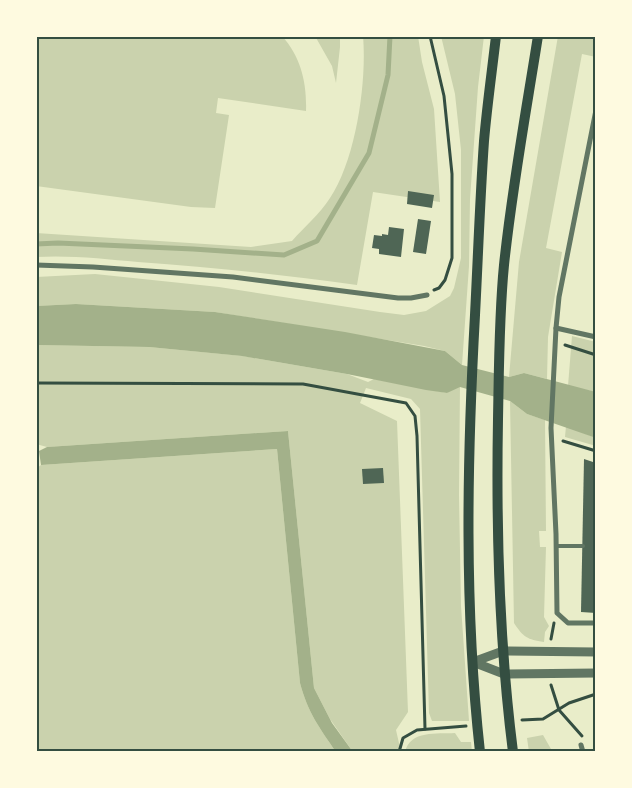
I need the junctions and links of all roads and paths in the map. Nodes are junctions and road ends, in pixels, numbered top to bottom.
1 (430, 36) edge
2 (496, 36) edge
3 (538, 36) edge
4 (596, 110) edge
5 (36, 265) edge
6 (427, 295) joint
7 (556, 328) junction
8 (596, 338) edge
9 (555, 342) junction
10 (596, 355) edge
11 (36, 383) edge
12 (552, 438) junction
13 (596, 450) edge
14 (556, 546) junction
15 (583, 546) dead end
16 (596, 623) edge
17 (503, 651) junction
18 (596, 652) edge
19 (473, 662) junction
20 (596, 673) edge
21 (504, 674) junction
22 (596, 694) edge
23 (425, 729) dead end
24 (582, 745) joint
25 (480, 752) edge
26 (513, 752) edge
27 (583, 752) edge

1 - 6 path
2 - 19 main road
3 - 17 main road
4 - 7 street
5 - 6 street
7 - 8 street
7 - 9 street
9 - 10 path
9 - 12 street
11 - 23 path
12 - 13 path
12 - 14 street
14 - 15 lane
14 - 16 street
17 - 18 street
17 - 19 street
17 - 21 main road
19 - 21 street
19 - 25 main road
20 - 21 street
21 - 26 main road
22 - 24 path
24 - 27 street

